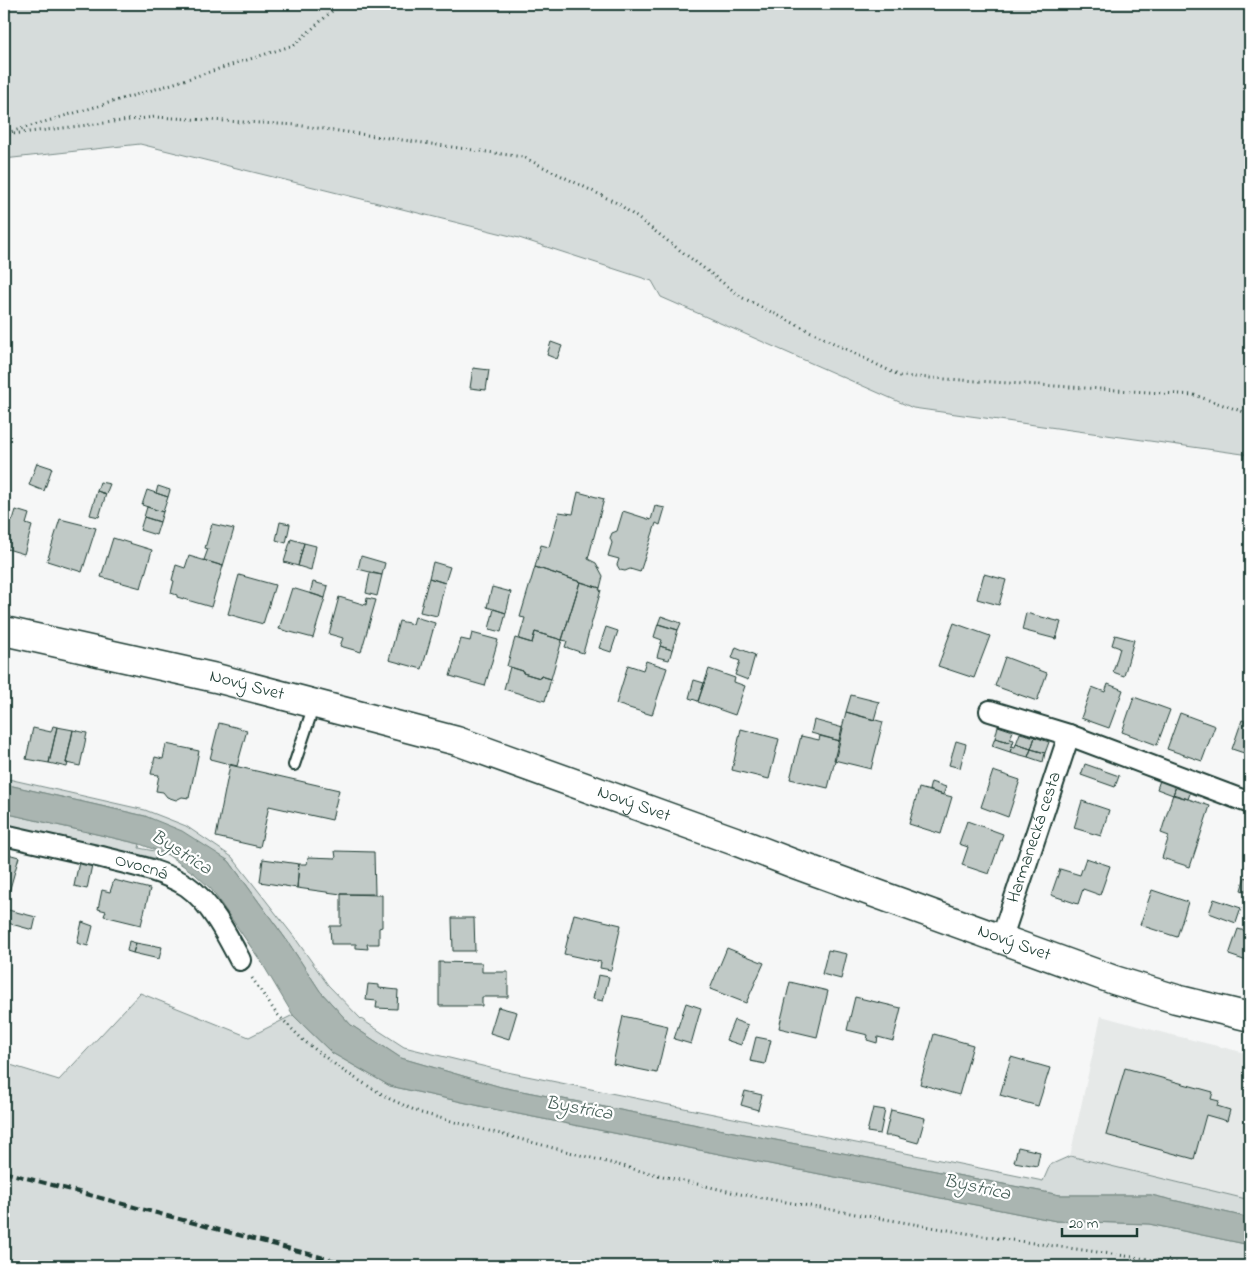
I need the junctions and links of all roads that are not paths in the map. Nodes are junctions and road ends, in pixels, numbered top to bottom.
1 (4, 631) edge
2 (314, 703) junction
3 (990, 711) dead end
4 (1069, 735) junction
5 (294, 766) dead end
6 (1250, 803) edge
7 (4, 835) edge
8 (1001, 940) junction
9 (240, 960) road end
10 (1250, 1017) edge

1 - 2 main road, Nový Svet
2 - 5 lane
2 - 8 main road, Nový Svet
3 - 4 street
4 - 6 street
4 - 8 street, Harmanecká cesta
7 - 9 street, Ovocná
8 - 10 main road, Nový Svet

